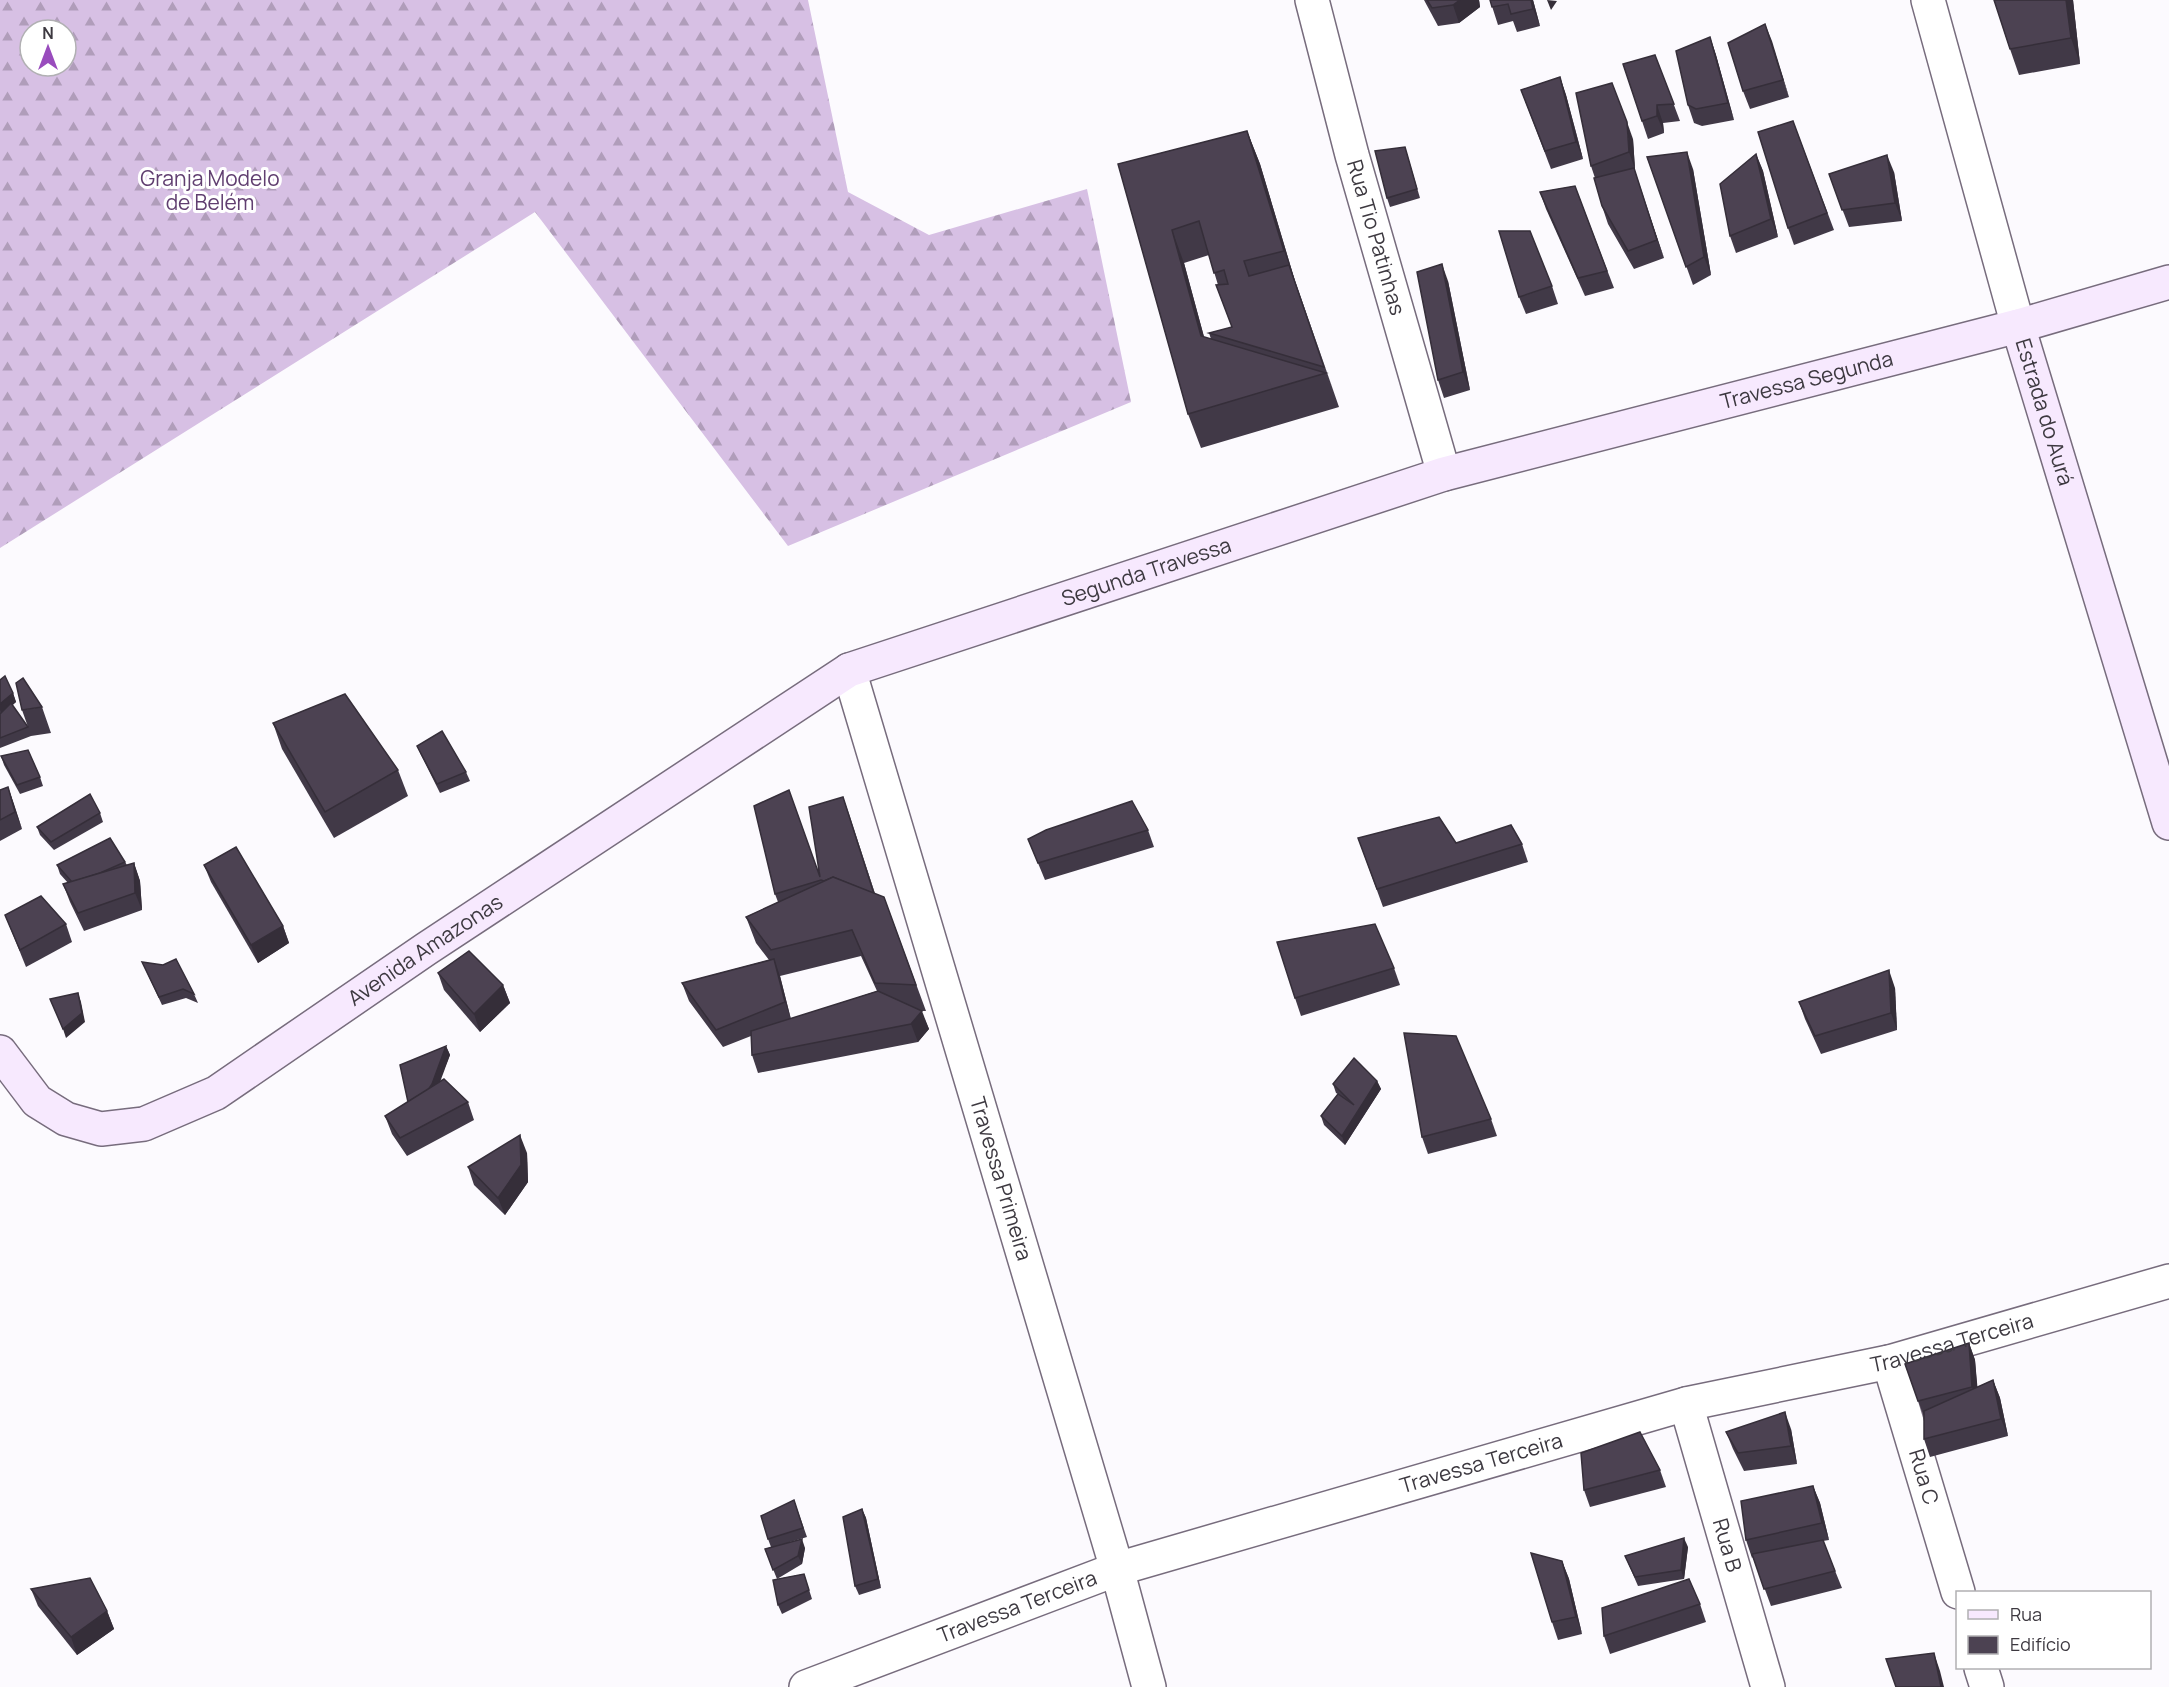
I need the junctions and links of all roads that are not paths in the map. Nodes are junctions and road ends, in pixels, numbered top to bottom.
1 (1312, 0) edge
2 (1928, 0) edge
3 (2169, 282) edge
4 (2018, 326) junction
5 (1444, 474) junction
6 (849, 670) junction
7 (2169, 823) edge
8 (0, 1052) edge
9 (2169, 1281) edge
10 (1889, 1362) junction
11 (1686, 1404) junction
12 (1117, 1569) junction
13 (1957, 1591) edge
14 (1981, 1669) edge
15 (806, 1687) edge
16 (1149, 1687) edge
17 (1768, 1687) edge
18 (1987, 1687) edge

1 - 5 street, Rua Tio Patinhas
2 - 4 street, Estrada do Aurá
3 - 4 street, Travessa Segunda
4 - 5 street, Travessa Segunda
4 - 7 street, Estrada do Aurá
5 - 6 street, Segunda Travessa
6 - 8 street, Avenida Amazonas
6 - 12 street, Travessa Primeira
9 - 10 street, Travessa Terceira
10 - 11 street, Travessa Terceira
10 - 13 street, Rua C
11 - 12 street, Travessa Terceira
11 - 17 street, Rua B
12 - 15 street, Travessa Terceira
12 - 16 street, Travessa Primeira
14 - 18 street

